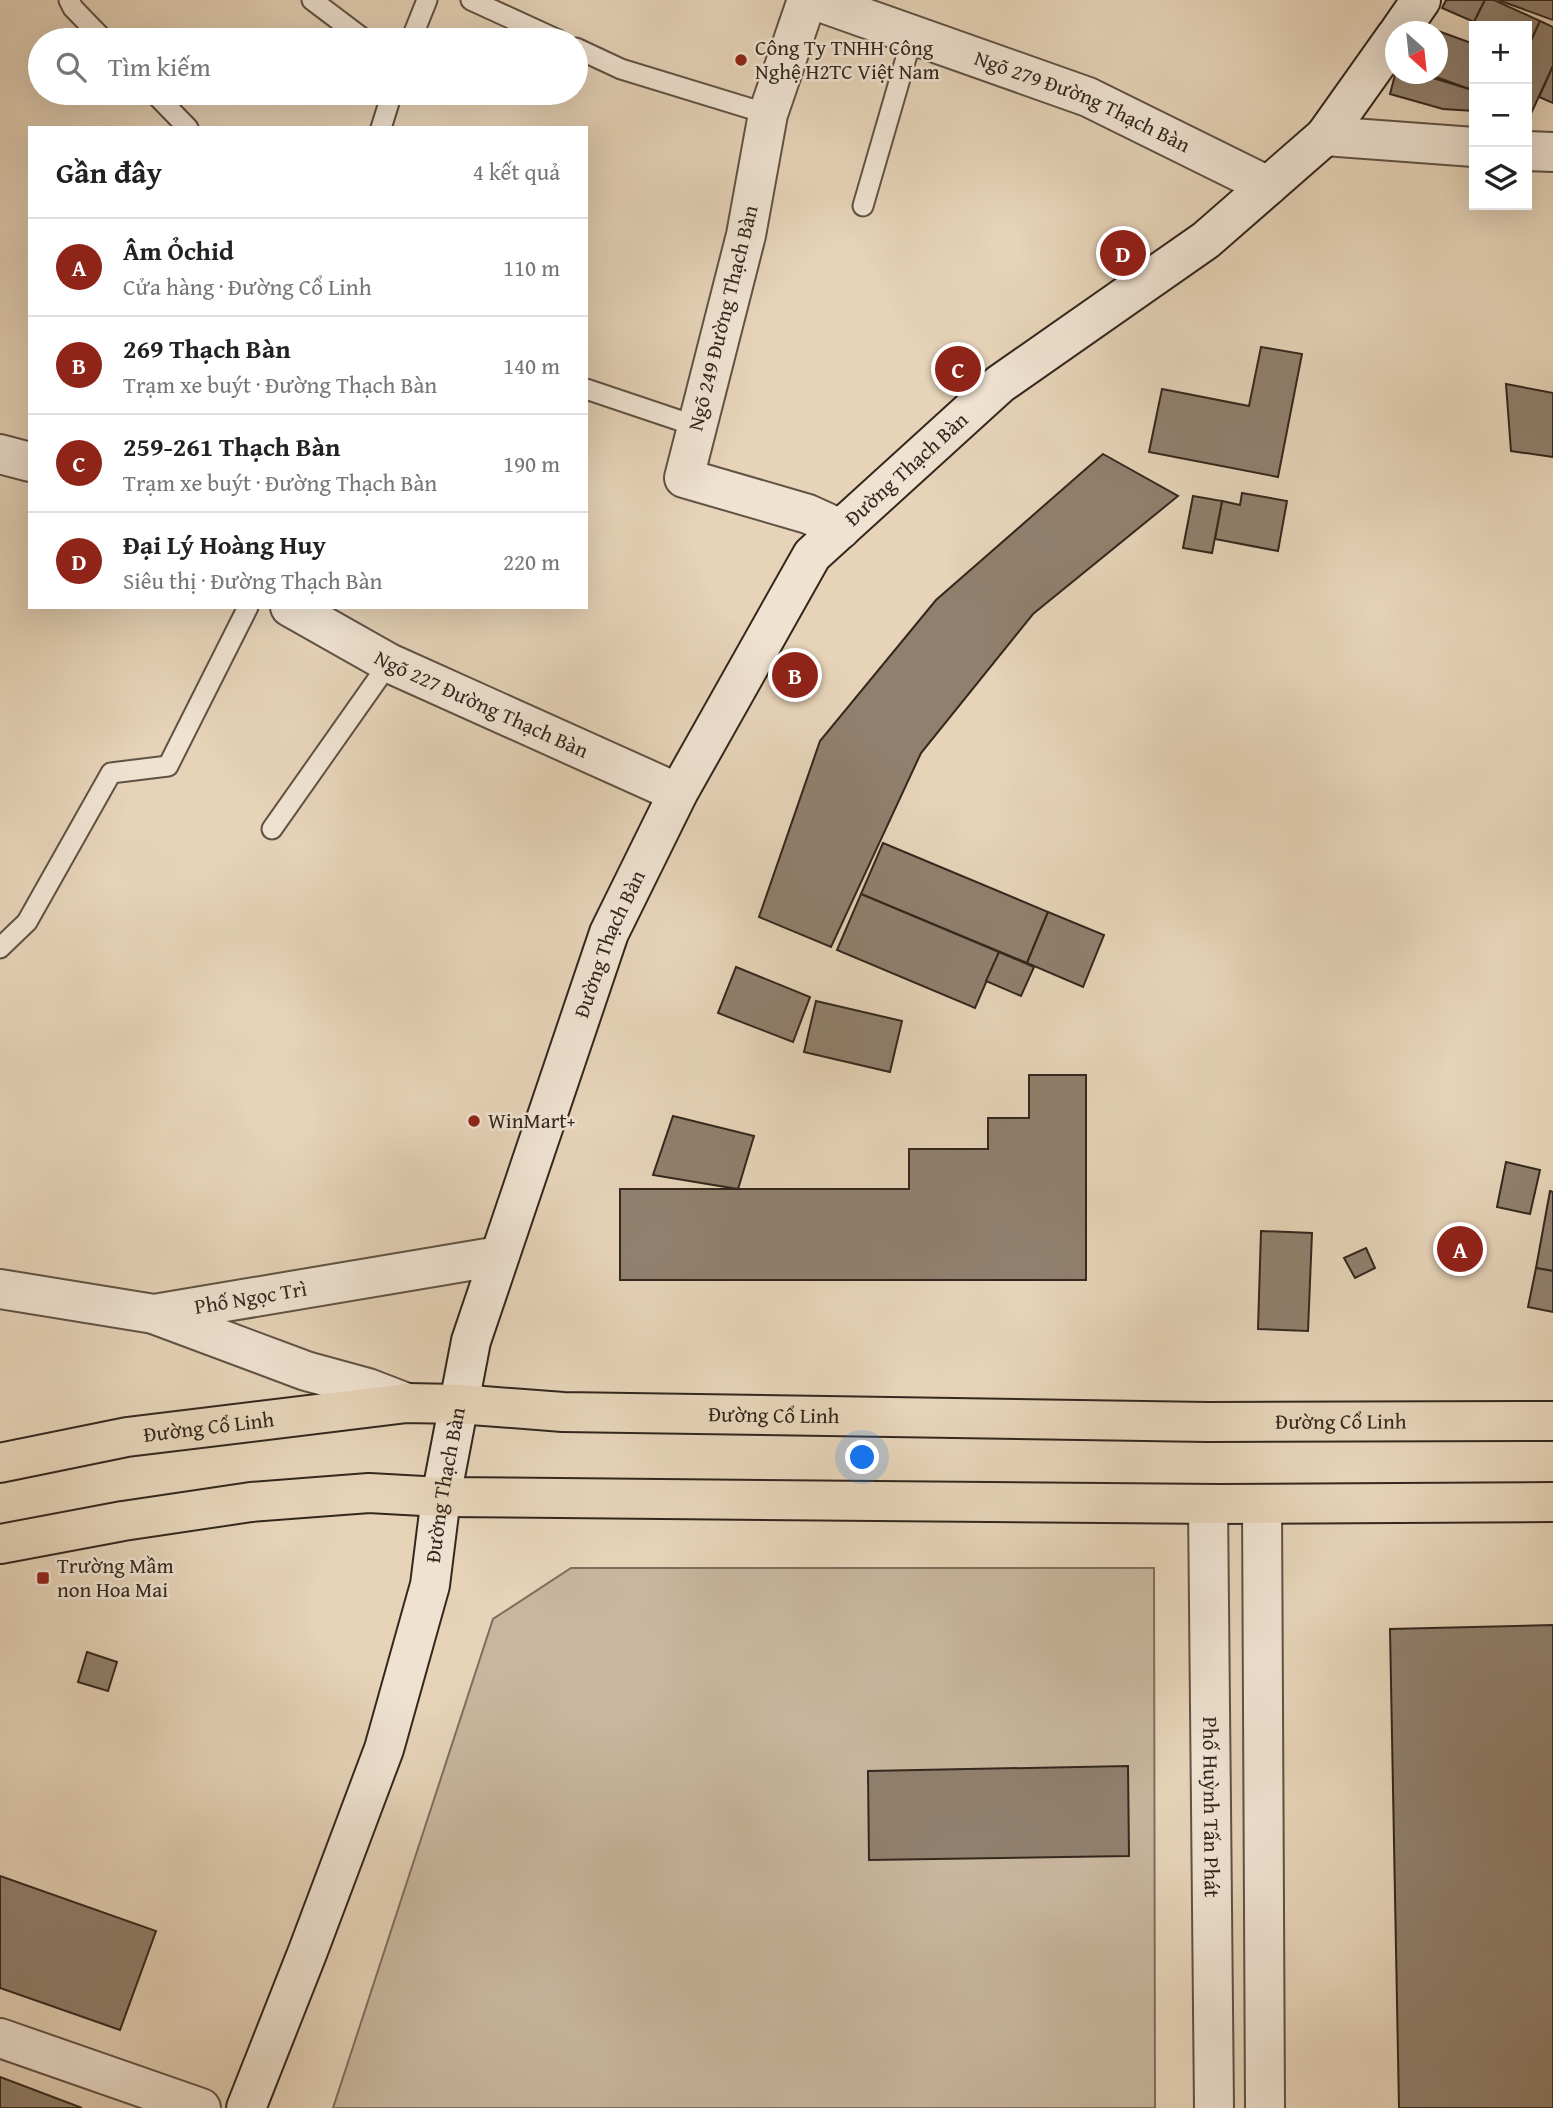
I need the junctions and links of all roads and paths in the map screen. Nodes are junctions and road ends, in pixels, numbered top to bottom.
1 (69, 0) edge
2 (312, 0) edge
3 (427, 0) edge
4 (471, 0) edge
5 (807, 0) edge
6 (814, 0) edge
7 (1421, 0) edge
8 (1407, 21) edge
9 (92, 28) edge
10 (349, 28) edge
11 (416, 28) edge
12 (532, 28) edge
13 (913, 34) junction
14 (1385, 50) edge
15 (588, 54) edge
16 (166, 105) edge
17 (388, 105) edge
18 (768, 114) junction
19 (186, 126) edge
20 (382, 126) edge
21 (1325, 136) junction
22 (1469, 147) edge
23 (1532, 150) edge
24 (1553, 152) edge
25 (1268, 186) junction
26 (863, 206) dead end
27 (588, 390) edge
28 (696, 426) junction
29 (0, 454) edge
30 (28, 461) edge
31 (841, 529) junction
32 (247, 609) edge
33 (294, 609) edge
34 (388, 663) junction
35 (678, 793) junction
36 (272, 829) dead end
37 (0, 948) edge
38 (499, 1256) junction
39 (0, 1289) edge
40 (154, 1314) junction
41 (407, 1404) junction
42 (458, 1404) junction
43 (1553, 1421) edge
44 (0, 1464) edge
45 (441, 1497) junction
46 (1553, 1502) edge
47 (1209, 1504) junction
48 (1262, 1504) junction
49 (0, 1544) edge
50 (0, 2038) edge
51 (201, 2108) edge
52 (246, 2108) edge
53 (1214, 2108) edge
54 (1265, 2108) edge

1 - 9 lane
2 - 10 lane
3 - 11 lane
4 - 12 lane
5 - 18 street, Ngõ 249 Đường Thạch Bàn
6 - 13 street, Ngõ 279 Đường Thạch Bàn
7 - 8 street
13 - 25 street, Ngõ 279 Đường Thạch Bàn
13 - 26 lane
14 - 21 street, Đường Thạch Bàn
15 - 18 lane
16 - 19 lane
17 - 20 lane
18 - 28 street, Ngõ 249 Đường Thạch Bàn
21 - 22 street
21 - 25 street, Đường Thạch Bàn
23 - 24 street
25 - 31 street, Đường Thạch Bàn
27 - 28 lane
28 - 31 street, Ngõ 249 Đường Thạch Bàn
29 - 30 street
31 - 35 street, Đường Thạch Bàn
32 - 37 lane
33 - 34 street, Ngõ 227 Đường Thạch Bàn
34 - 35 street, Ngõ 227 Đường Thạch Bàn
34 - 36 lane
35 - 38 street, Đường Thạch Bàn
38 - 40 street, Phố Ngọc Trì
38 - 42 street, Đường Thạch Bàn
39 - 40 street, Phố Ngọc Trì
40 - 41 street
41 - 42 main road, Đường Cổ Linh
41 - 44 main road, Đường Cổ Linh
42 - 43 main road, Đường Cổ Linh
42 - 45 street, Đường Thạch Bàn
45 - 47 main road
45 - 49 main road
45 - 52 street, Đường Thạch Bàn
46 - 48 main road
47 - 48 main road
47 - 53 street, Phố Huỳnh Tấn Phát
48 - 54 street
50 - 51 street

